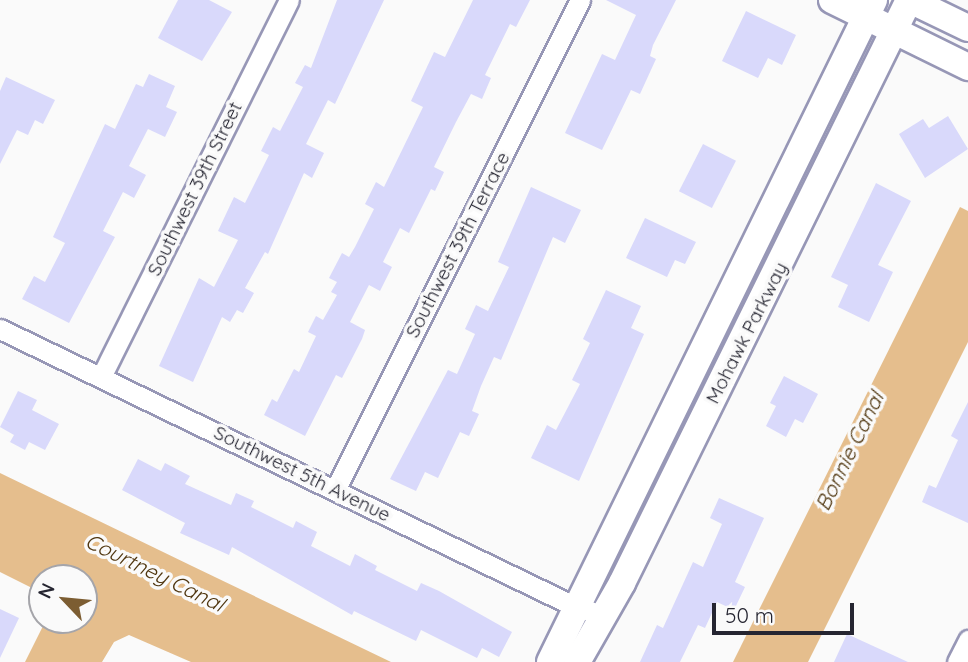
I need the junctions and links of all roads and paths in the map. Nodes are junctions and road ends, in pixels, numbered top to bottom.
1 (289, 0) edge
2 (580, 0) edge
3 (832, 0) edge
4 (909, 0) edge
5 (870, 8) edge
6 (968, 28) edge
7 (894, 32) junction
8 (968, 67) edge
9 (0, 329) edge
10 (101, 377) junction
11 (335, 490) junction
12 (574, 606) junction
13 (604, 616) junction
14 (968, 640) edge
15 (566, 657) edge
16 (957, 662) edge

1 - 10 street, Southwest 39th Street
2 - 11 street, Southwest 39th Terrace
3 - 5 street
4 - 6 street
4 - 7 street, Mohawk Parkway
5 - 7 street
5 - 12 street, Mohawk Parkway
7 - 8 street
7 - 13 street, Mohawk Parkway
9 - 10 street, Southwest 5th Avenue
10 - 11 street, Southwest 5th Avenue
11 - 12 street, Southwest 5th Avenue
12 - 13 street, Southwest 5th Avenue
12 - 15 street, Mohawk Parkway
13 - 15 street, Mohawk Parkway
14 - 16 street

